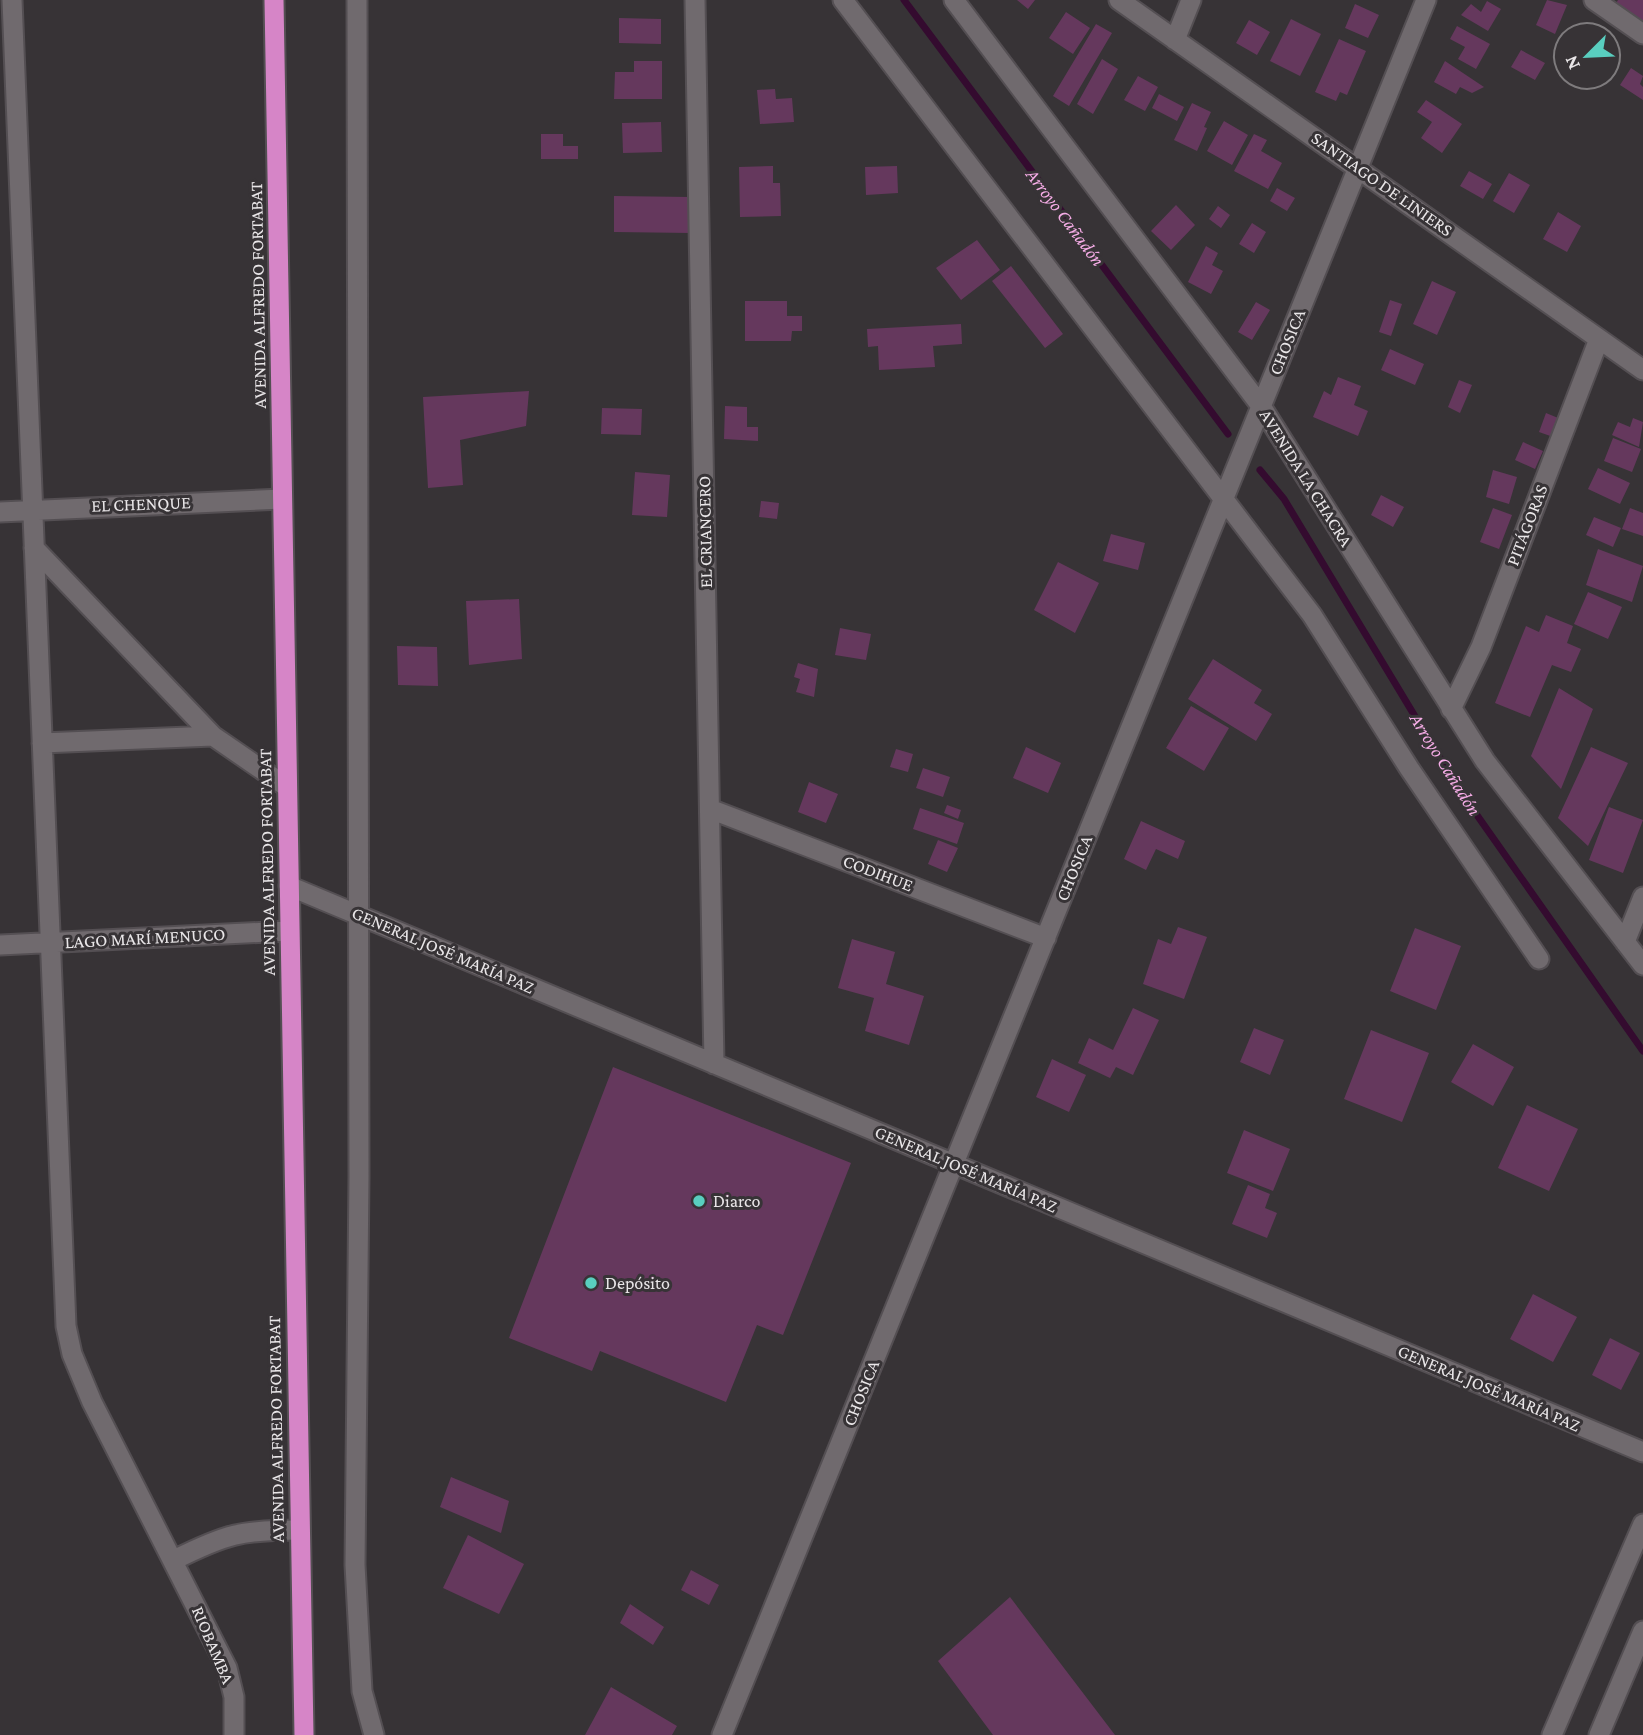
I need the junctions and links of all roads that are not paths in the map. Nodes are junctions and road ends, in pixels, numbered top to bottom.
1 (12, 0) edge
2 (274, 0) edge
3 (357, 0) edge
4 (695, 0) edge
5 (843, 0) edge
6 (954, 0) edge
7 (1119, 0) edge
8 (1191, 0) edge
9 (1426, 0) edge
10 (1594, 0) edge
11 (1643, 34) edge
12 (1175, 40) junction
13 (1358, 167) junction
14 (1598, 339) junction
15 (1643, 370) edge
16 (1261, 406) junction
17 (282, 499) junction
18 (1224, 499) junction
19 (32, 509) junction
20 (0, 512) edge
21 (34, 548) junction
22 (1451, 709) junction
23 (213, 736) junction
24 (42, 743) junction
25 (287, 787) junction
26 (710, 809) junction
27 (289, 886) junction
28 (1643, 897) edge
29 (359, 915) junction
30 (289, 931) junction
31 (1046, 937) junction
32 (1625, 942) junction
33 (50, 943) junction
34 (0, 945) edge
35 (1539, 958) dead end
36 (1643, 965) edge
37 (714, 1064) junction
38 (954, 1164) junction
39 (1643, 1452) edge
40 (1643, 1524) edge
41 (299, 1530) junction
42 (174, 1560) junction
43 (1643, 1632) edge
44 (302, 1731) edge
45 (234, 1735) edge
46 (374, 1735) edge
47 (722, 1735) edge
48 (1552, 1735) edge
49 (1599, 1735) edge

1 - 19 street, RIOBAMBA
2 - 17 highway, AVENIDA ALFREDO FORTABAT
3 - 29 street
4 - 26 street, EL CRIANCERO
5 - 18 street
6 - 16 street, AVENIDA LA CHACRA
7 - 12 street, SANTIAGO DE LINIERS
8 - 12 street
9 - 13 street, CHOSICA
10 - 11 street
12 - 13 street, SANTIAGO DE LINIERS
13 - 14 street, SANTIAGO DE LINIERS
13 - 16 street, CHOSICA
14 - 15 street, SANTIAGO DE LINIERS
14 - 22 street, PITÁGORAS
16 - 18 street, CHOSICA
16 - 22 street, AVENIDA LA CHACRA
17 - 19 street, EL CHENQUE
17 - 25 highway, AVENIDA ALFREDO FORTABAT
18 - 31 street, CHOSICA
18 - 35 street
19 - 20 street, EL CHENQUE
19 - 21 street, RIOBAMBA
21 - 23 street
21 - 24 street, RIOBAMBA
22 - 32 street, AVENIDA LA CHACRA
23 - 24 street
23 - 25 street
24 - 33 street, RIOBAMBA
25 - 27 highway, AVENIDA ALFREDO FORTABAT
26 - 31 street, CODIHUE
26 - 37 street, EL CRIANCERO
27 - 29 street, GENERAL JOSÉ MARÍA PAZ
27 - 30 highway, AVENIDA ALFREDO FORTABAT
28 - 32 street
29 - 37 street, GENERAL JOSÉ MARÍA PAZ
29 - 46 street
30 - 33 street, LAGO MARÍ MENUCO
30 - 41 highway, AVENIDA ALFREDO FORTABAT
31 - 38 street, CHOSICA
32 - 36 street, AVENIDA LA CHACRA
33 - 34 street, LAGO MARÍ MENUCO
33 - 42 street, RIOBAMBA
37 - 38 street, GENERAL JOSÉ MARÍA PAZ
38 - 39 street, GENERAL JOSÉ MARÍA PAZ
38 - 47 street, CHOSICA
40 - 48 street
41 - 42 street
41 - 44 highway, AVENIDA ALFREDO FORTABAT
42 - 45 street, RIOBAMBA
43 - 49 street

